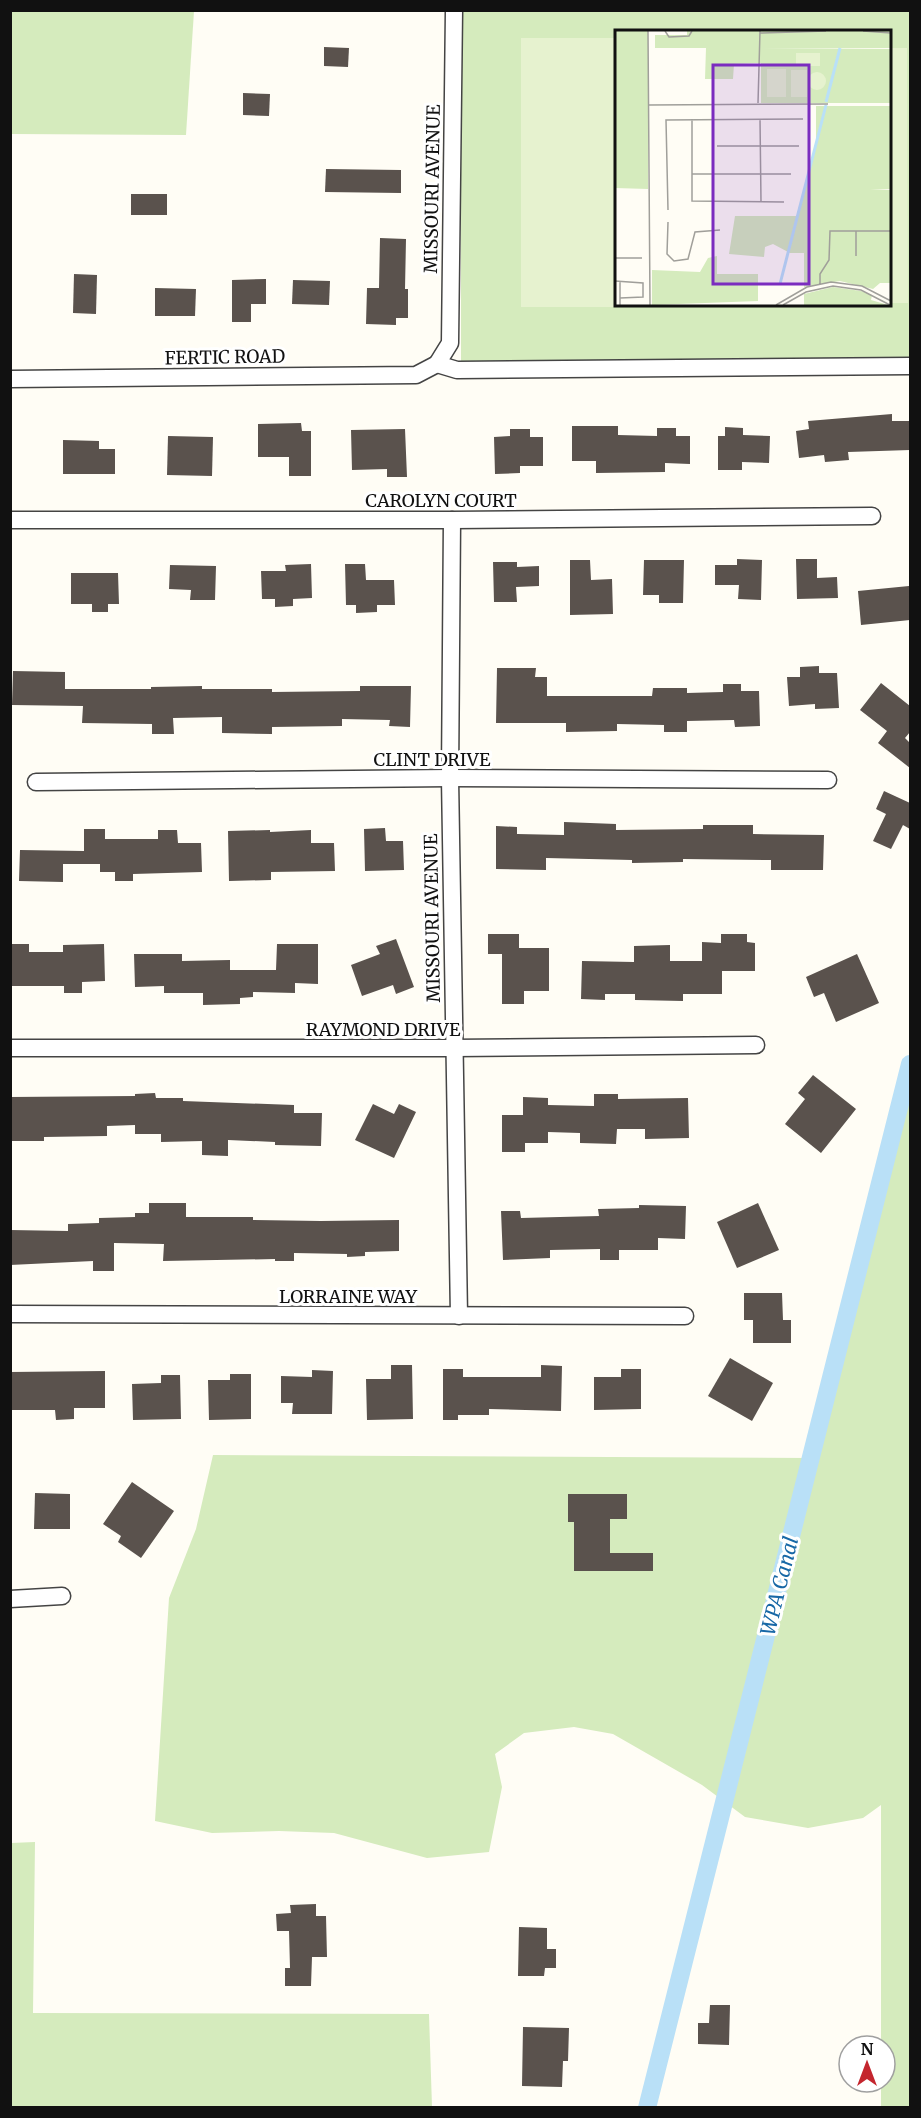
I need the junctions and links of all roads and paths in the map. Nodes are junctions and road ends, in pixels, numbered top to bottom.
1 (454, 10) edge
2 (437, 364) junction
3 (910, 366) edge
4 (10, 379) edge
5 (872, 516) dead end
6 (10, 520) edge
7 (452, 520) junction
8 (450, 778) junction
9 (828, 780) dead end
10 (36, 782) dead end
11 (756, 1045) dead end
12 (10, 1048) edge
13 (453, 1048) junction
14 (10, 1314) edge
15 (459, 1316) junction
16 (685, 1316) dead end
17 (62, 1596) dead end
18 (10, 1599) edge

1 - 2 street, MISSOURI AVENUE
2 - 3 street
2 - 4 street, FERTIC ROAD
5 - 7 street, CAROLYN COURT
6 - 7 street, CAROLYN COURT
7 - 8 street, MISSOURI AVENUE
8 - 9 street, CLINT DRIVE
8 - 10 street, CLINT DRIVE
8 - 13 street, MISSOURI AVENUE
11 - 13 street, RAYMOND DRIVE
12 - 13 street, RAYMOND DRIVE
13 - 15 street, MISSOURI AVENUE
14 - 15 street, LORRAINE WAY
15 - 16 street, LORRAINE WAY
17 - 18 street

